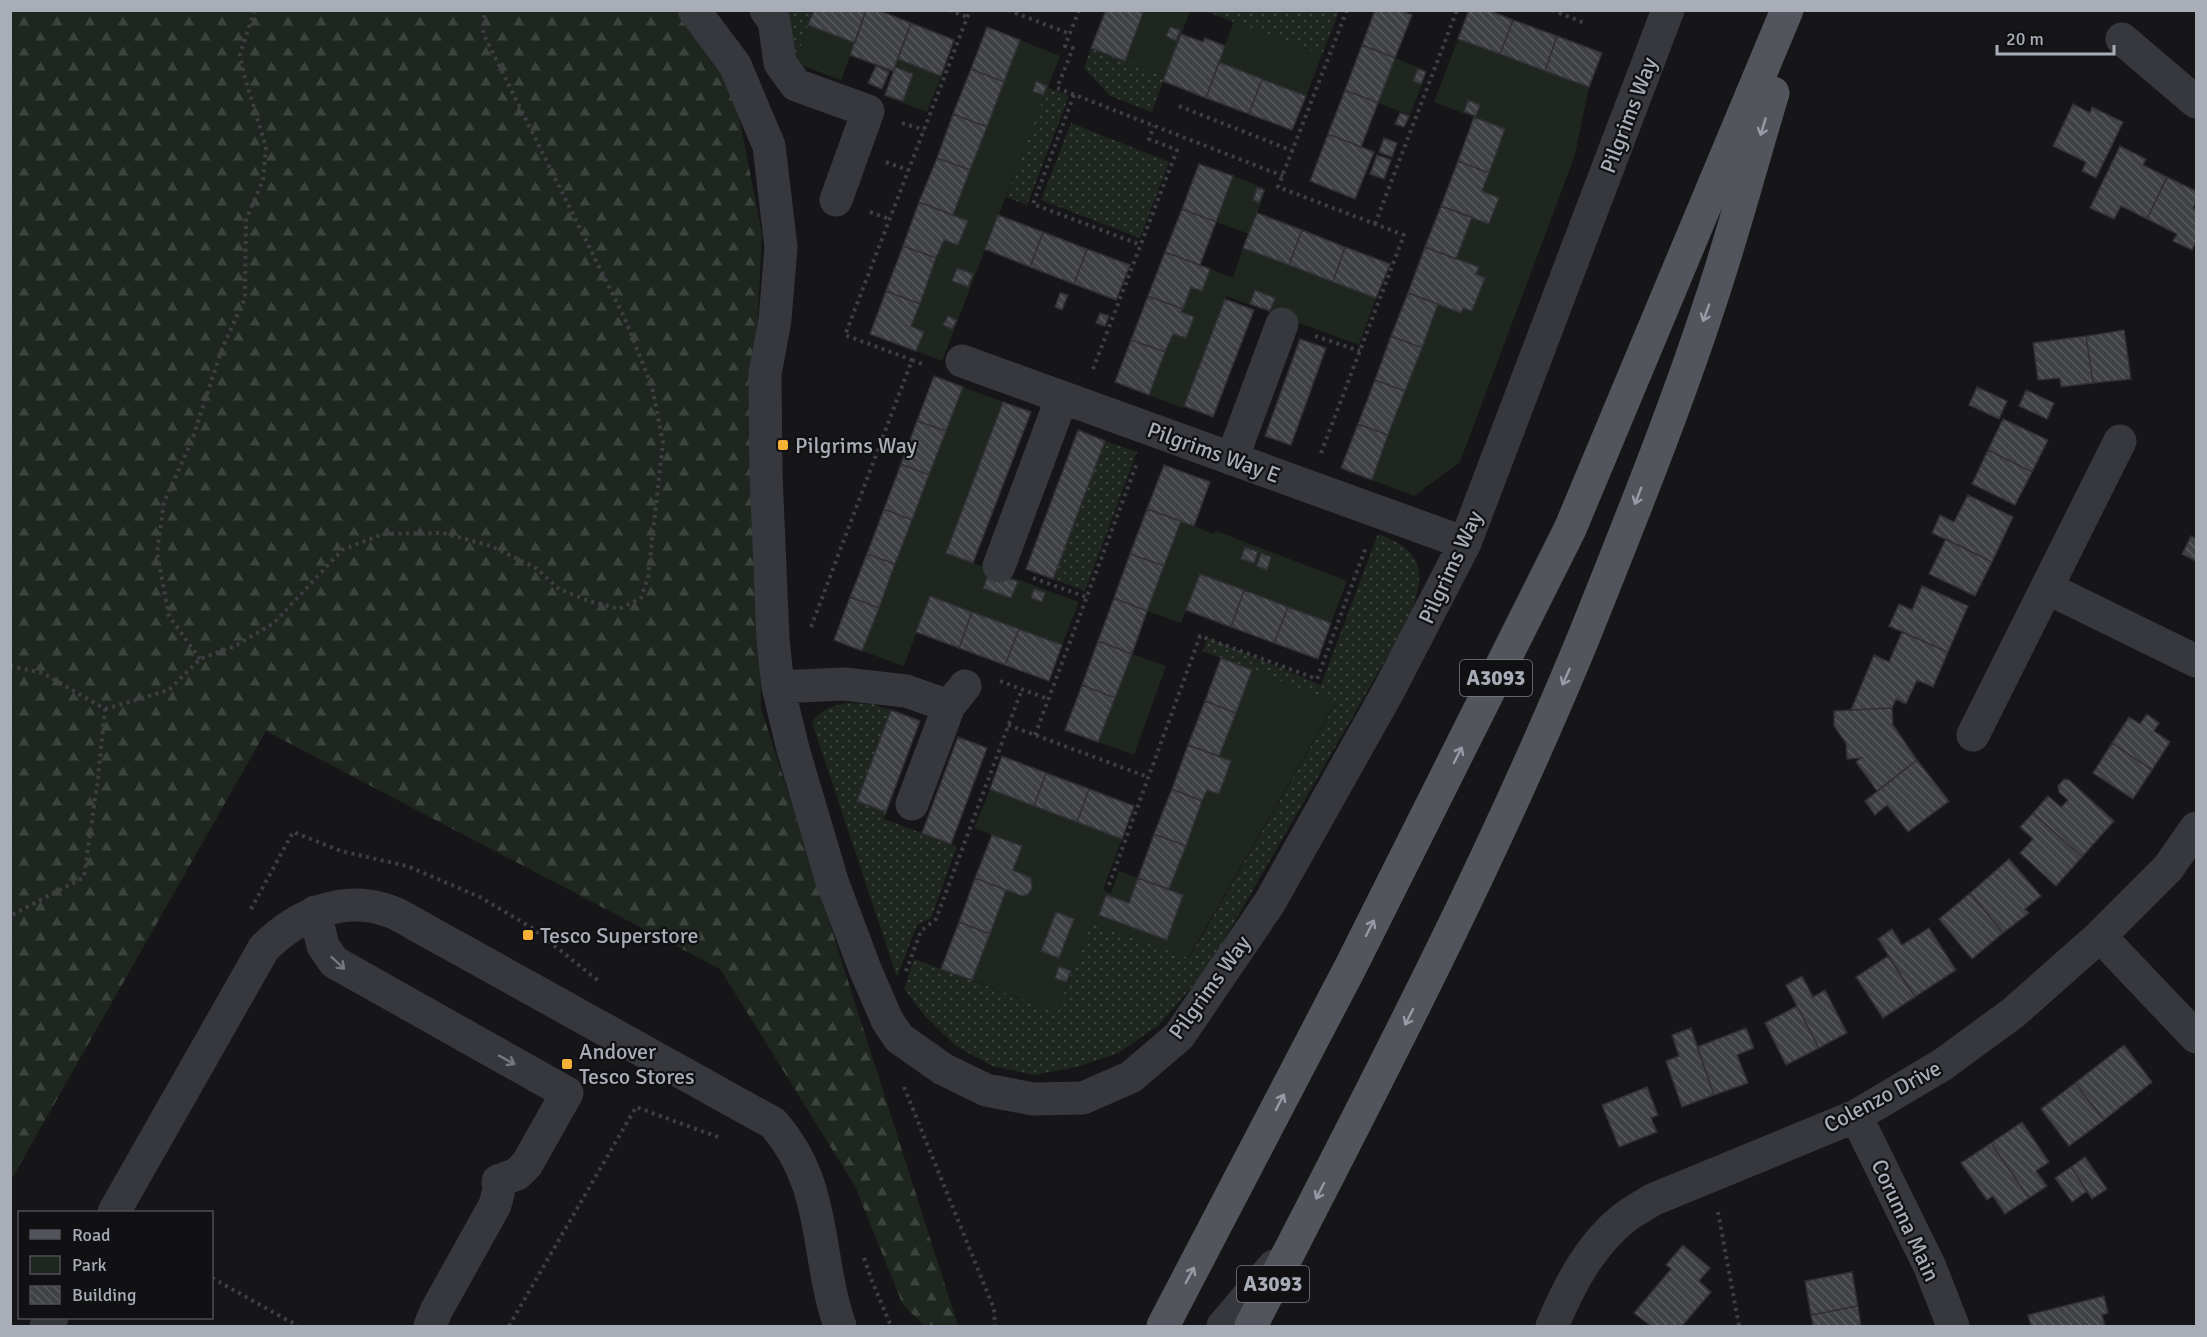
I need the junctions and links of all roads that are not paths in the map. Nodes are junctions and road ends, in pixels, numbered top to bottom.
1 (694, 10) edge
2 (766, 10) edge
3 (1668, 10) edge
4 (1787, 10) edge
5 (1798, 10) edge
6 (2122, 39) dead end
7 (2196, 102) edge
8 (836, 200) dead end
9 (1282, 324) dead end
10 (962, 361) dead end
11 (1071, 400) junction
12 (2120, 441) dead end
13 (1232, 459) junction
14 (1465, 543) junction
15 (999, 566) road end
16 (2047, 588) junction
17 (2196, 661) edge
18 (778, 687) junction
19 (1973, 735) dead end
20 (912, 804) dead end
21 (2196, 828) edge
22 (315, 912) junction
23 (2100, 936) junction
24 (2196, 1037) edge
25 (1856, 1116) junction
26 (115, 1211) edge
27 (1294, 1241) junction
28 (430, 1326) edge
29 (840, 1326) edge
30 (1163, 1326) edge
31 (1224, 1326) edge
32 (1251, 1326) edge
33 (1552, 1326) edge
34 (1953, 1326) edge

1 - 18 street
2 - 8 street
3 - 14 street, Pilgrims Way
30 -> 4 main road, A3093
5 -> 27 main road, A3093
6 - 7 street
9 - 13 street
10 - 11 street, Pilgrims Way E
11 - 13 street, Pilgrims Way E
11 - 15 street
12 - 16 street
13 - 14 street, Pilgrims Way E
14 - 18 street, Pilgrims Way
16 - 17 street
16 - 19 street
18 - 20 street
21 - 23 street, Colenzo Drive
22 - 26 street
22 -> 28 street
22 - 29 street
23 - 24 street
23 - 25 street, Colenzo Drive
25 - 33 street, Colenzo Drive
25 - 34 street, Corunna Main
27 - 31 street
27 - 32 main road, A3093

